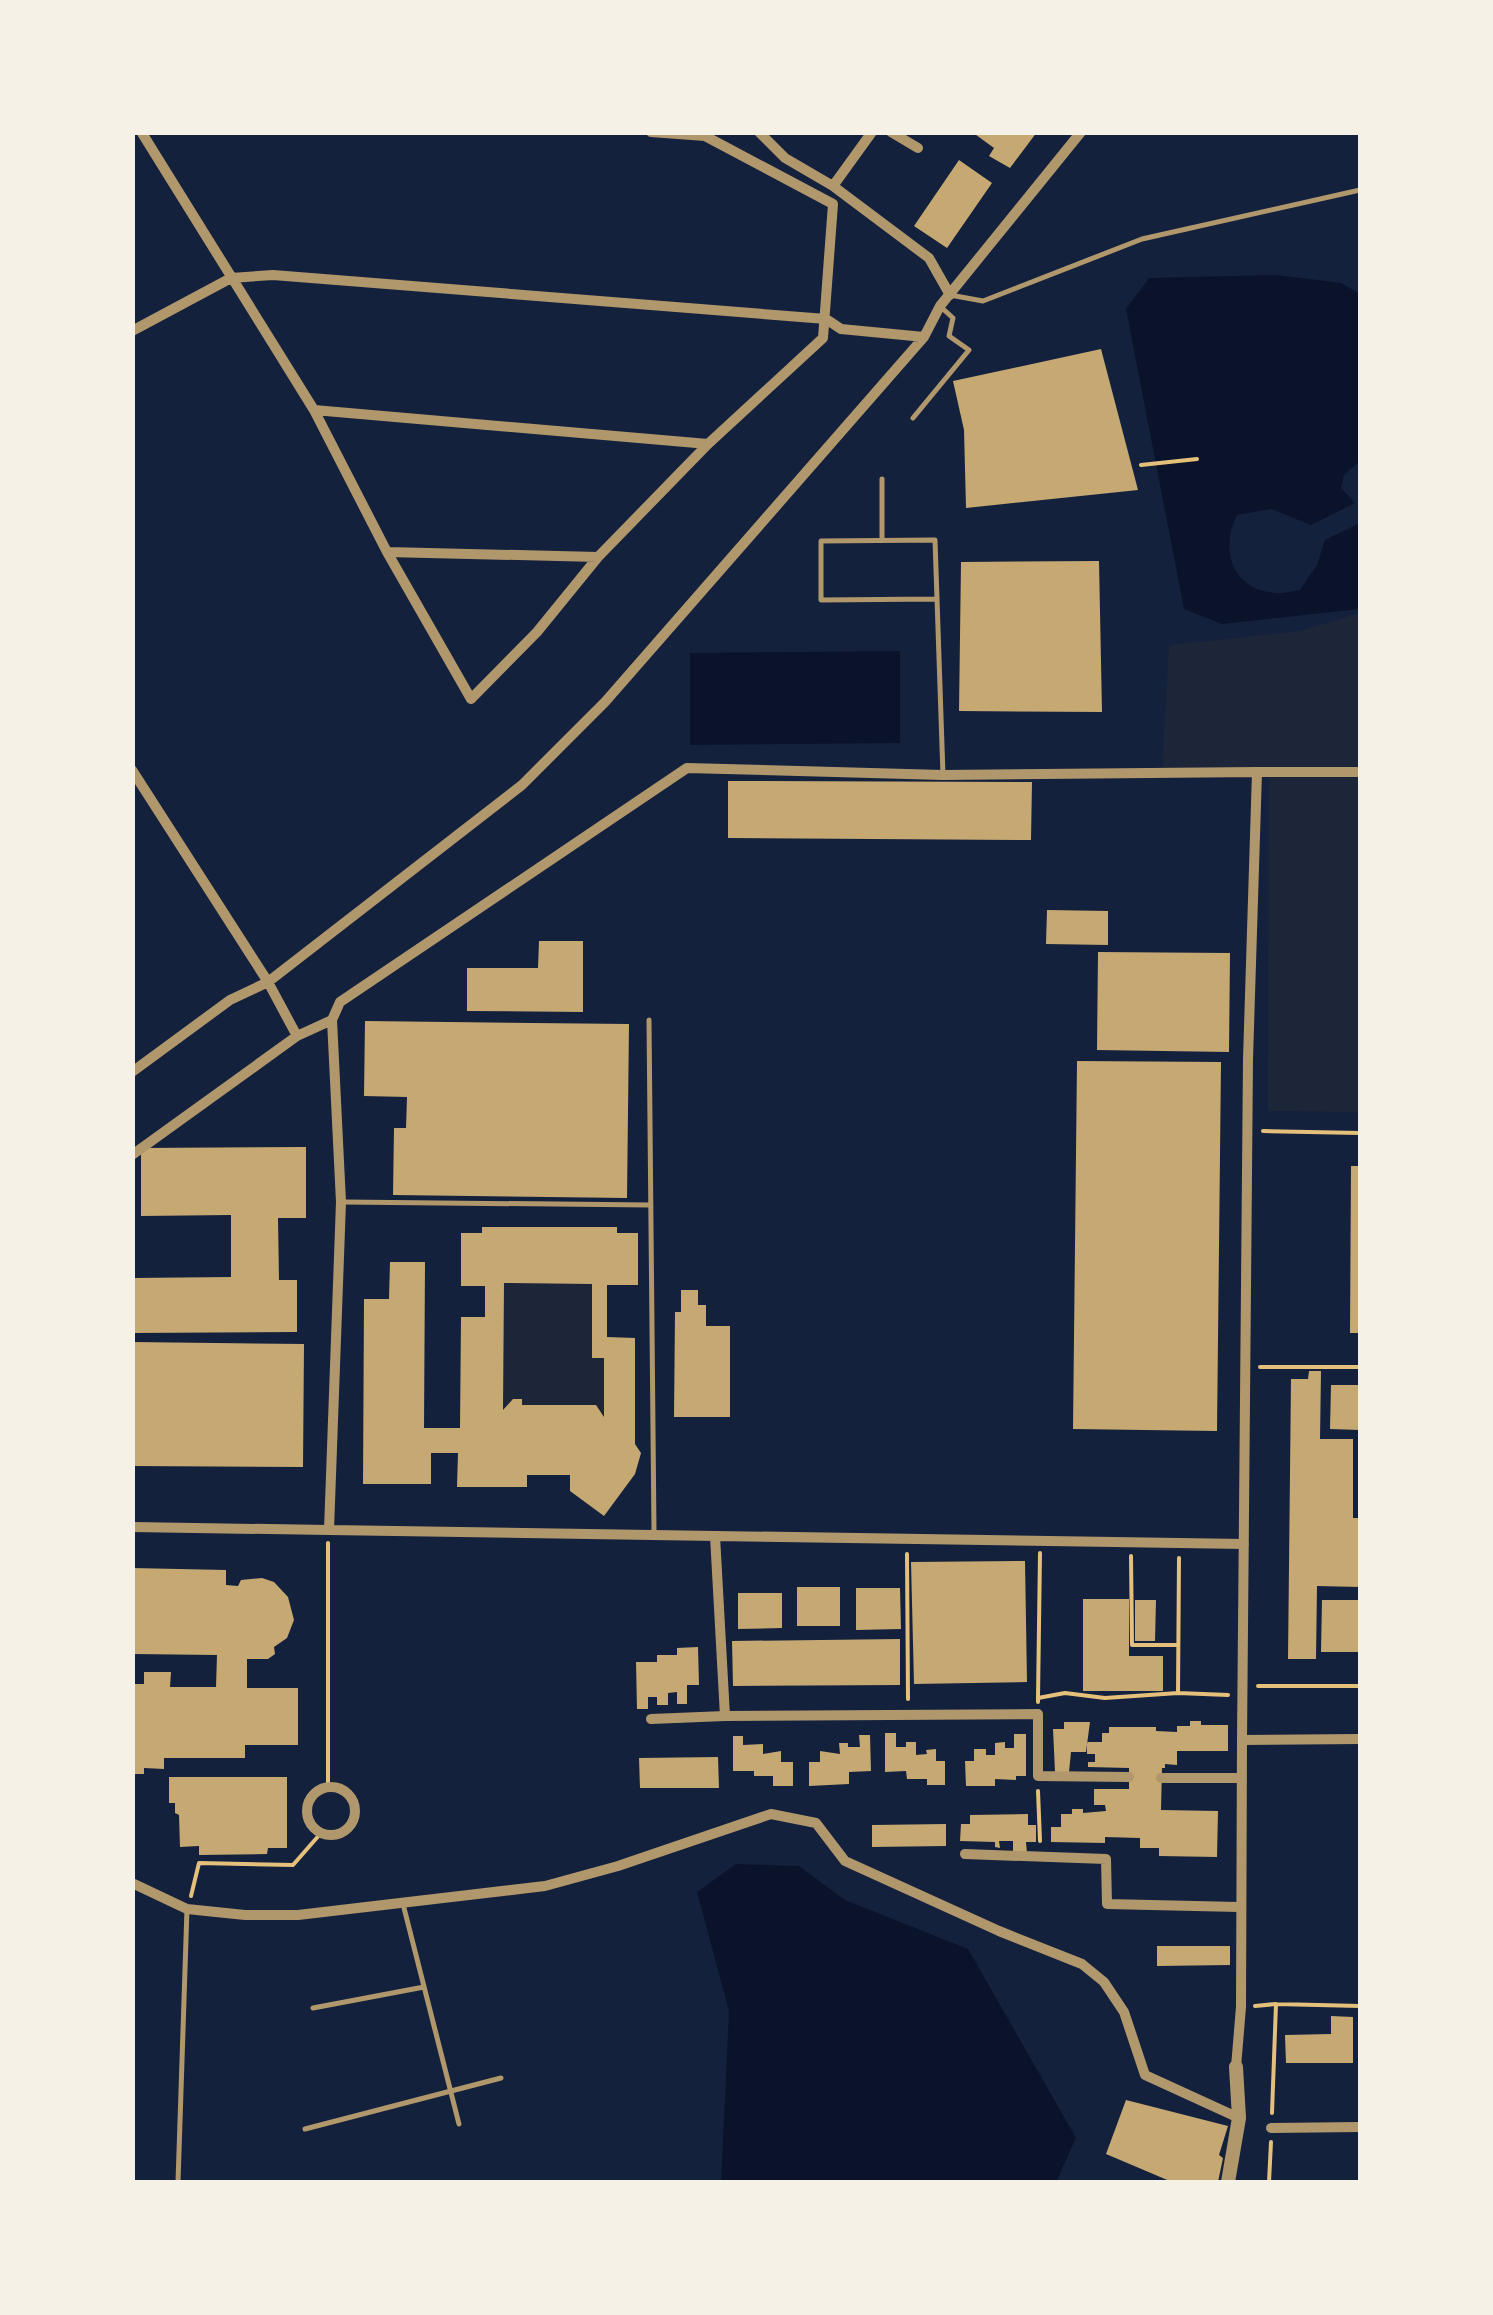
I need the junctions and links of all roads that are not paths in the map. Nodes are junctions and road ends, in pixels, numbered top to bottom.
1 (651, 132) edge
2 (759, 132) edge
3 (872, 132) edge
4 (891, 132) edge
5 (1080, 132) edge
6 (142, 133) edge
7 (132, 138) edge
8 (918, 148) dead end
9 (833, 186) junction
10 (1360, 190) edge
11 (231, 278) junction
12 (950, 295) junction
13 (940, 306) junction
14 (826, 319) junction
15 (132, 331) edge
16 (924, 337) junction
17 (314, 410) junction
18 (913, 418) dead end
19 (708, 444) junction
20 (882, 480) dead end
21 (882, 540) junction
22 (387, 552) junction
23 (598, 557) junction
24 (936, 599) junction
25 (132, 770) edge
26 (1257, 772) junction
27 (1360, 772) edge
28 (943, 774) junction
29 (268, 982) junction
30 (332, 1020) junction
31 (649, 1020) dead end
32 (297, 1036) junction
33 (132, 1072) edge
34 (132, 1154) edge
35 (341, 1202) junction
36 (650, 1205) junction
37 (132, 1528) edge
38 (329, 1535) junction
39 (654, 1536) junction
40 (715, 1536) junction
41 (1244, 1544) junction
42 (724, 1716) junction
43 (650, 1719) dead end
44 (1360, 1739) edge
45 (1242, 1740) junction
46 (1129, 1777) dead end
47 (1161, 1778) dead end
48 (1242, 1778) junction
49 (328, 1788) joint
50 (965, 1854) dead end
51 (132, 1884) edge
52 (403, 1904) junction
53 (1239, 1907) junction
54 (187, 1909) junction
55 (424, 1987) junction
56 (314, 2008) dead end
57 (1236, 2067) joint
58 (501, 2078) dead end
59 (450, 2090) junction
60 (1239, 2118) junction
61 (459, 2124) dead end
62 (1360, 2127) edge
63 (305, 2128) dead end
64 (1271, 2128) road end
65 (178, 2182) edge
66 (1228, 2182) edge

1 - 14 street
2 - 9 street
3 - 9 street
4 - 8 street
5 - 12 street
6 - 7 street
6 - 11 street
9 - 12 street
10 - 12 lane
11 - 14 street
11 - 15 street
11 - 17 street
12 - 13 street
13 - 16 street
13 - 18 lane
14 - 16 street
14 - 19 street
16 - 29 street
17 - 19 street
17 - 22 street
19 - 23 street
20 - 21 lane
21 - 24 lane
21 - 24 lane
22 - 23 street
22 - 23 street
24 - 28 lane
25 - 29 street
26 - 27 street
26 - 28 street
26 - 41 street
28 - 30 street
29 - 32 street
29 - 33 street
30 - 32 street
30 - 35 street
31 - 36 lane
32 - 34 street
35 - 36 lane
35 - 38 street
36 - 39 lane
37 - 38 street
38 - 39 street
39 - 40 street
40 - 41 street
40 - 42 street
41 - 45 street
42 - 43 street
42 - 46 street
44 - 45 street
45 - 48 street
47 - 48 street
48 - 53 street
49 - 49 street
50 - 53 street
51 - 54 street
52 - 54 street
52 - 55 lane
52 - 60 street
53 - 57 street
54 - 65 lane
55 - 56 lane
55 - 59 lane
57 - 60 street
58 - 59 lane
59 - 61 lane
59 - 63 lane
60 - 66 street
62 - 64 street

